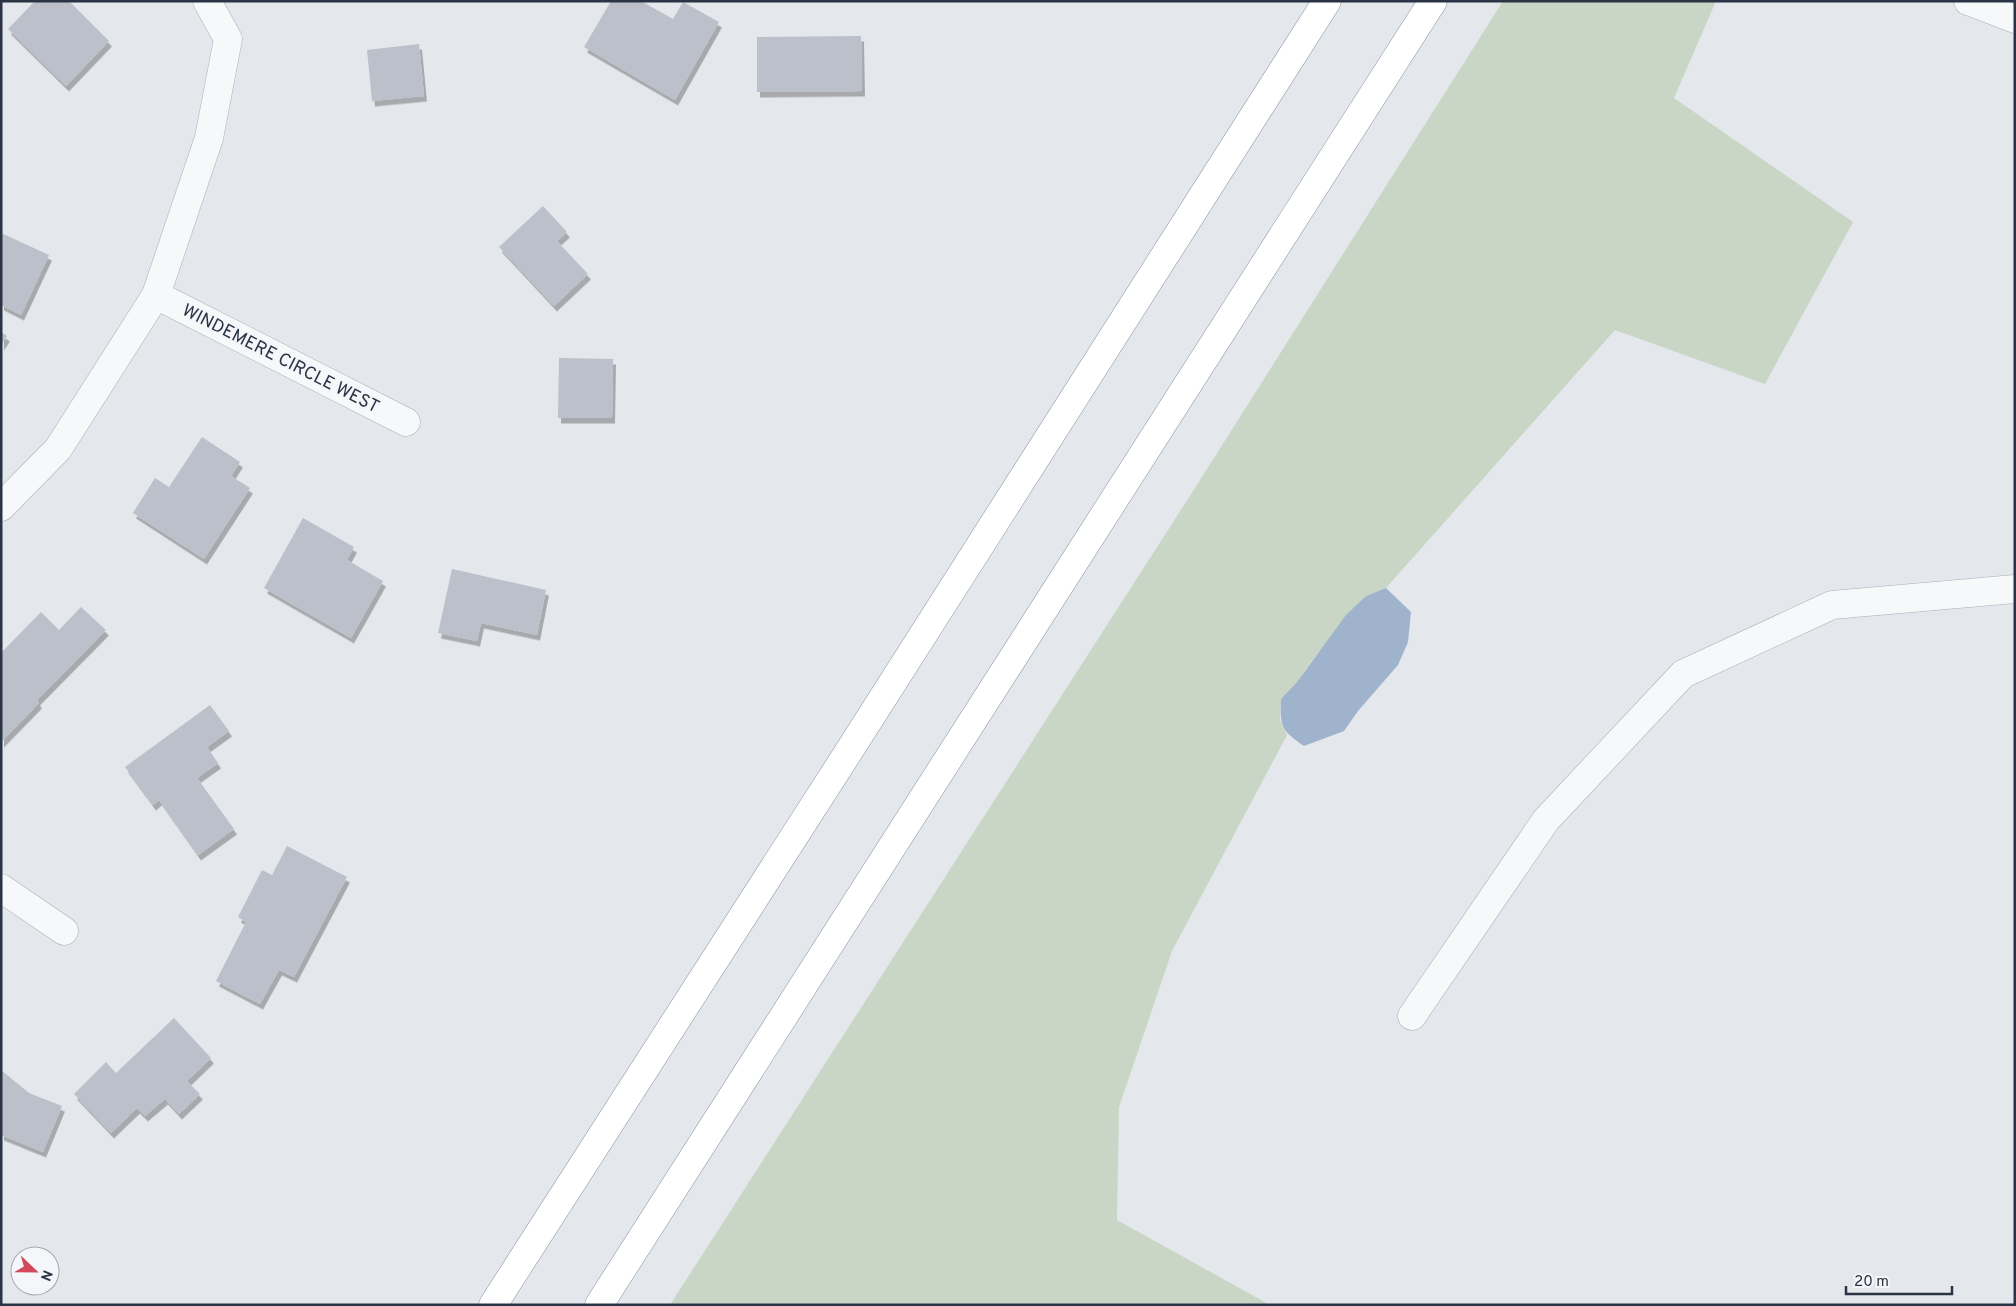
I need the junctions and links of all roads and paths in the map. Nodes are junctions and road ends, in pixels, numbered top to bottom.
1 (207, 1) edge
2 (1327, 1) edge
3 (1433, 1) edge
4 (1968, 1) edge
5 (2015, 19) edge
6 (156, 295) junction
7 (406, 422) dead end
8 (1, 507) edge
9 (2015, 589) edge
10 (1, 888) edge
11 (64, 931) dead end
12 (1412, 1016) dead end
13 (493, 1305) edge
14 (598, 1305) edge

1 - 6 street
2 - 13 highway
3 - 14 highway
4 - 5 street
6 - 7 street, WINDEMERE CIRCLE WEST
6 - 8 street
9 - 12 street
10 - 11 street

